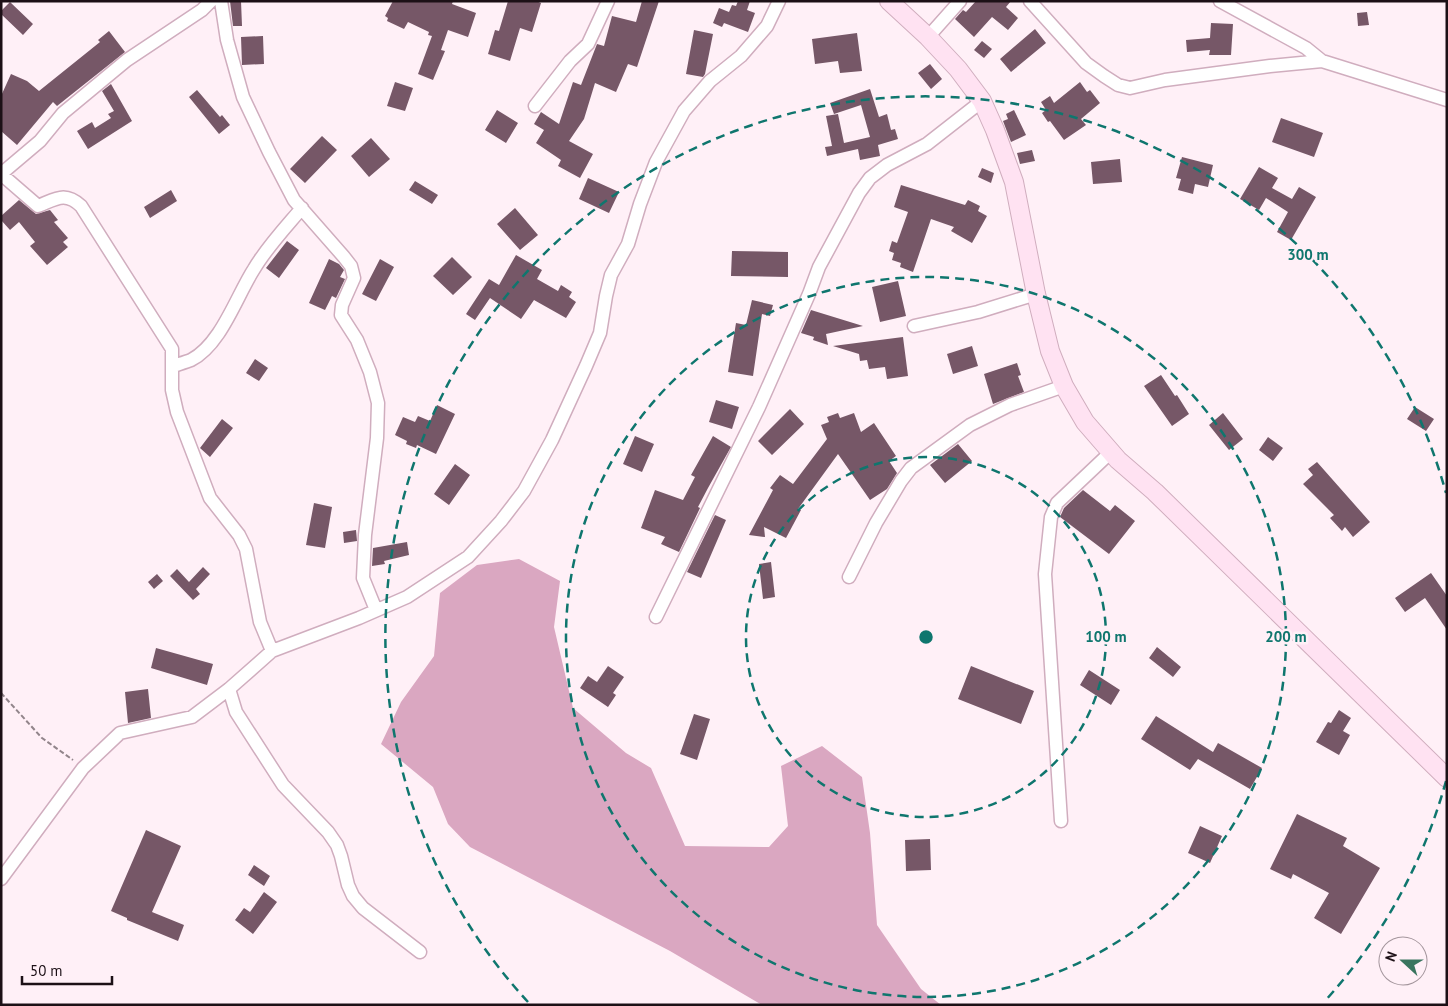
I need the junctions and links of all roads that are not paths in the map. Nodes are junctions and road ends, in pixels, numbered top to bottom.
1 (211, 1) edge
2 (220, 1) edge
3 (608, 1) edge
4 (779, 1) edge
5 (889, 1) edge
6 (960, 1) edge
7 (1030, 1) edge
8 (1220, 1) edge
9 (928, 37) junction
10 (1322, 61) junction
11 (1447, 100) edge
12 (982, 101) junction
13 (535, 106) dead end
14 (1, 174) edge
15 (302, 208) junction
16 (1036, 294) junction
17 (914, 326) dead end
18 (173, 366) junction
19 (1064, 386) junction
20 (1111, 452) junction
21 (848, 577) dead end
22 (376, 610) junction
23 (656, 617) dead end
24 (272, 650) junction
25 (229, 689) junction
26 (1447, 778) edge
27 (1061, 821) dead end
28 (1, 879) edge
29 (420, 952) dead end

1 - 14 street
2 - 15 street
3 - 13 street
4 - 22 street
5 - 9 main road
6 - 9 street
7 - 10 street
8 - 10 street
9 - 12 main road
10 - 11 street
12 - 16 main road
12 - 23 street
14 - 18 street
15 - 18 street
15 - 22 street
16 - 17 street
16 - 19 main road
18 - 24 street
19 - 20 main road
19 - 21 street
20 - 26 main road
20 - 27 street
22 - 24 street
24 - 25 street
25 - 28 street
25 - 29 street

